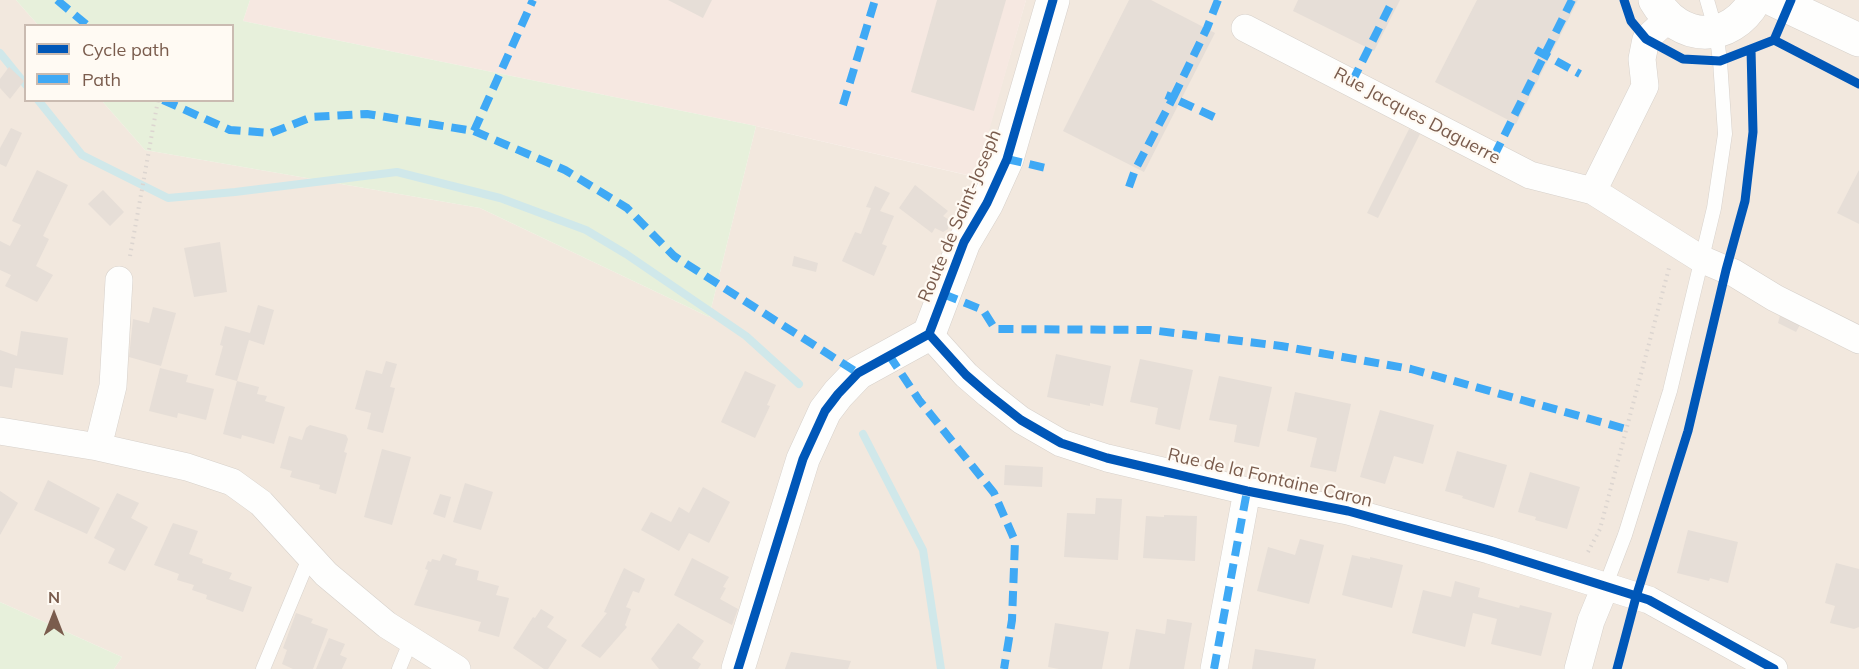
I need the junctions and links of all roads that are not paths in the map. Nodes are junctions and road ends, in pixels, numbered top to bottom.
1 (1053, 0) edge
2 (1707, 0) edge
3 (1755, 0) edge
4 (1774, 0) edge
5 (1661, 10) edge
6 (1245, 28) dead end
7 (1716, 31) junction
8 (1859, 40) edge
9 (1593, 191) junction
10 (1701, 260) junction
11 (119, 280) road end
12 (929, 334) junction
13 (1859, 340) edge
14 (0, 432) edge
15 (98, 447) junction
16 (1247, 491) junction
17 (310, 556) junction
18 (1605, 587) junction
19 (411, 640) junction
20 (263, 669) edge
21 (399, 669) edge
22 (457, 669) edge
23 (738, 669) edge
24 (1214, 669) edge
25 (1578, 669) edge
26 (1774, 669) edge

1 - 12 street, Route de Saint-Joseph
2 - 7 lane
3 - 7 street
4 - 8 street
5 - 7 street
5 - 9 street
6 - 9 street, Rue Jacques Daguerre
7 - 10 lane
9 - 10 street, Rue Jacques Daguerre
10 - 13 street, Rue Jacques Daguerre
10 - 18 lane
11 - 15 street
12 - 16 street, Rue de la Fontaine Caron
12 - 23 street
14 - 15 street
15 - 17 street
16 - 18 street, Rue de la Fontaine Caron
16 - 24 street
17 - 19 street
17 - 20 lane
18 - 25 street
18 - 26 street, Rue de la Fontaine Caron
19 - 21 lane
19 - 22 street

